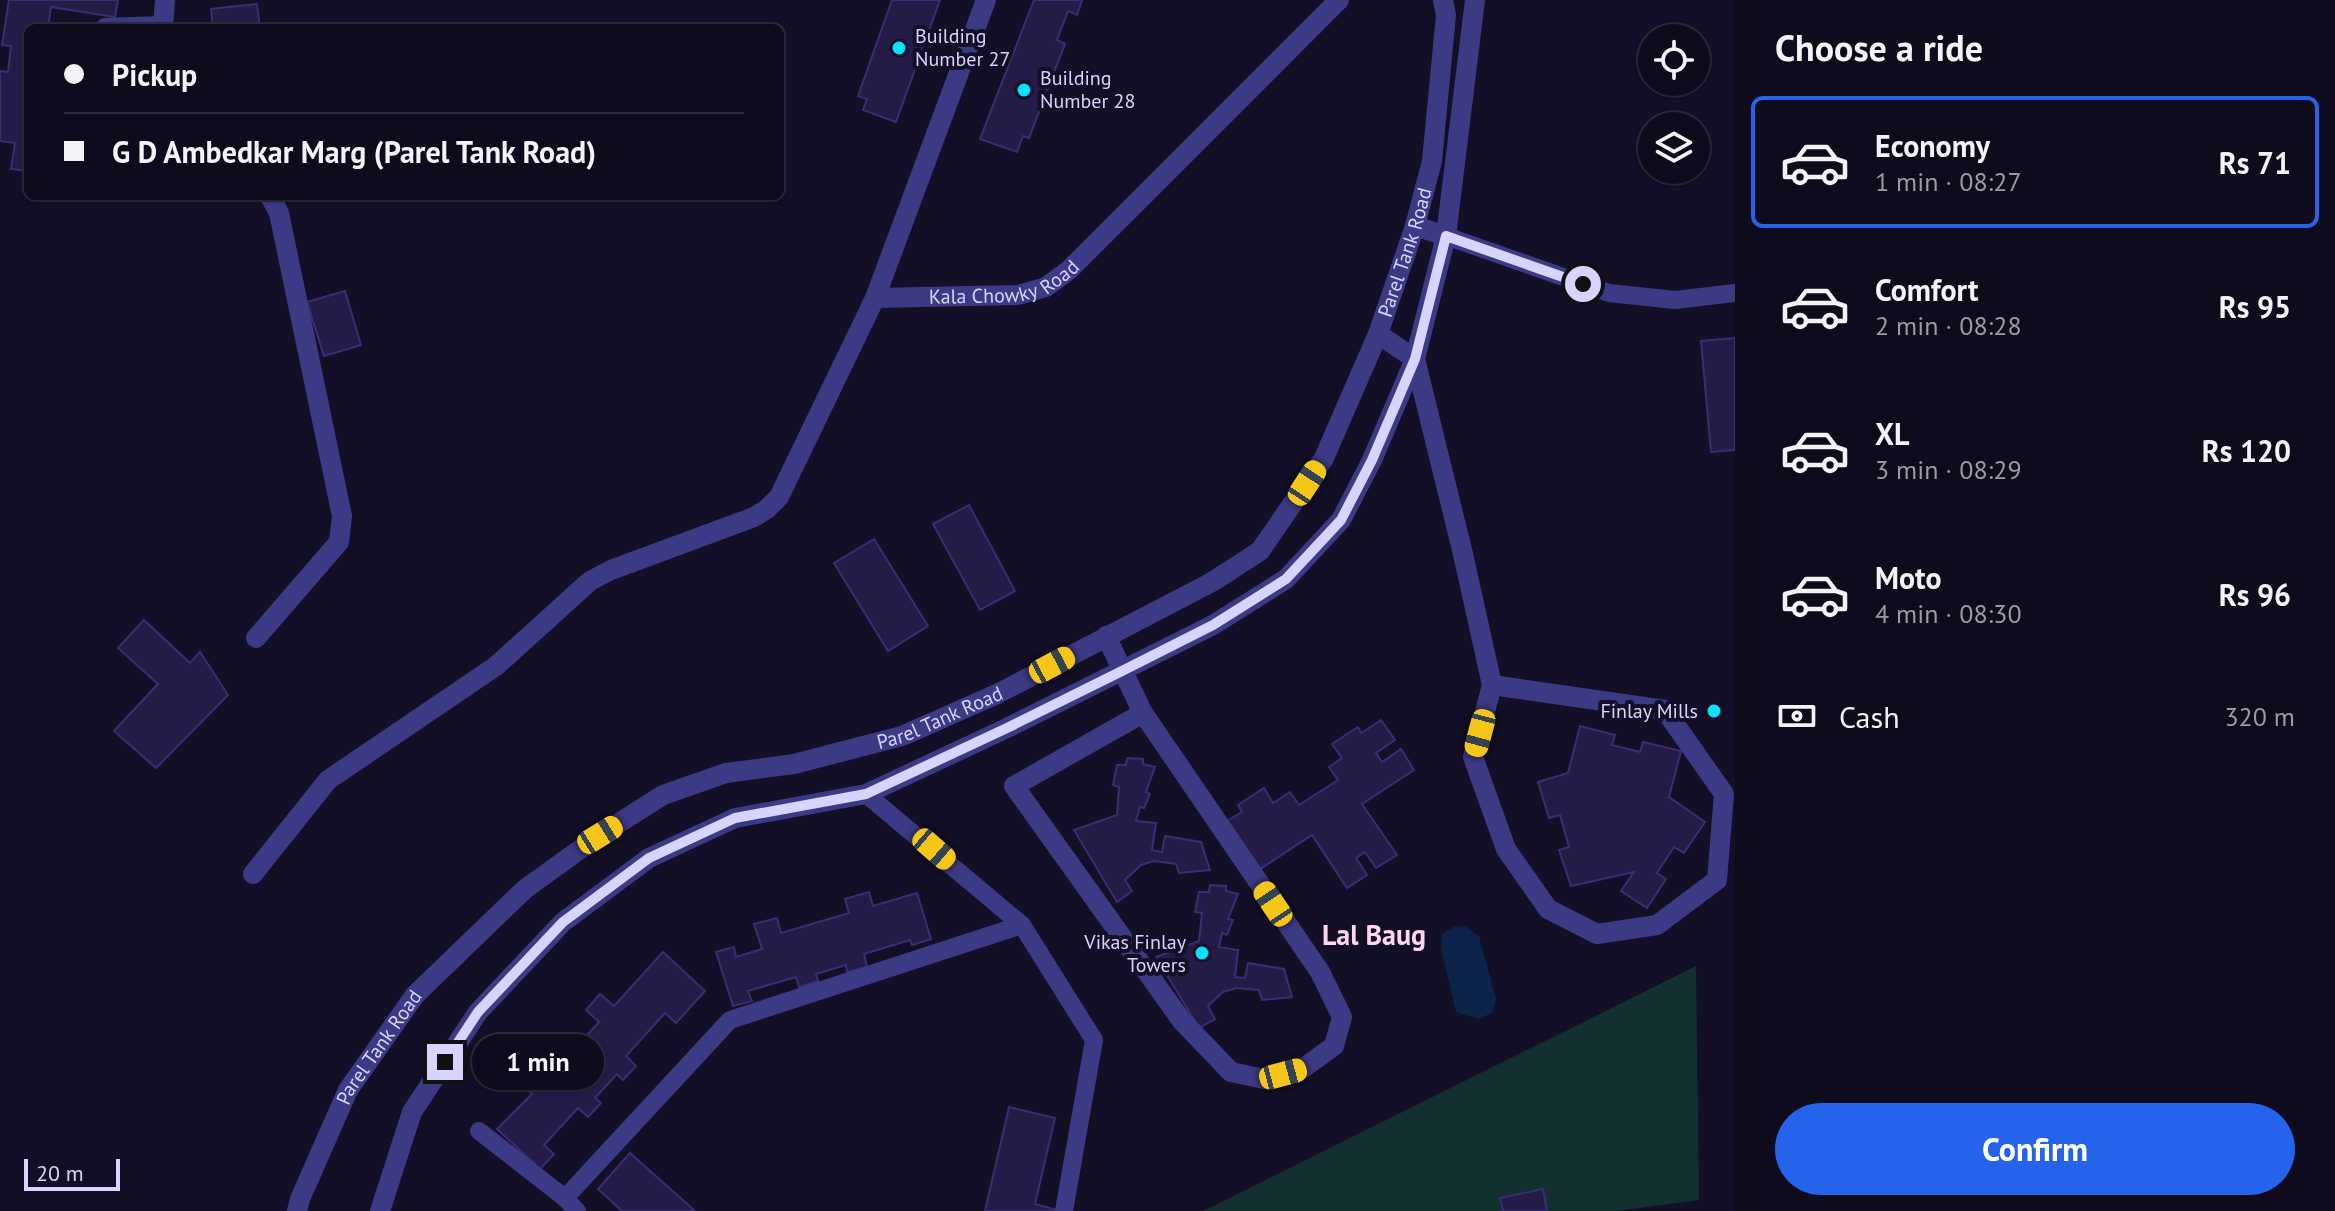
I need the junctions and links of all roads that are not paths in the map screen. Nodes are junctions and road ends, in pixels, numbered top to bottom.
1 (165, 0) edge
2 (986, 0) edge
3 (1339, 0) edge
4 (1443, 0) edge
5 (1475, 0) edge
6 (163, 24) edge
7 (272, 200) edge
8 (1415, 226) junction
9 (1446, 236) junction
10 (1735, 293) edge
11 (875, 298) junction
12 (1378, 334) junction
13 (1415, 359) junction
14 (1106, 636) junction
15 (256, 638) dead end
16 (1122, 671) junction
17 (1492, 685) junction
18 (1143, 713) junction
19 (902, 736) junction
20 (914, 772) junction
21 (866, 794) junction
22 (253, 874) dead end
23 (1022, 925) junction
24 (479, 1131) dead end
25 (571, 1204) edge
26 (297, 1211) edge
27 (380, 1211) edge
28 (1064, 1211) edge

1 - 6 street
2 - 11 street
3 - 11 street, Kala Chowky Road
4 - 8 street, Parel Tank Road
5 - 9 street
7 - 15 street
8 - 9 street
8 - 12 street, Parel Tank Road
9 - 10 lane
9 - 13 street
11 - 22 street
12 - 13 street
12 - 14 street, Parel Tank Road
13 - 16 street
13 - 17 street
14 - 16 street
14 - 19 street, Parel Tank Road
16 - 18 street
16 - 20 street
17 - 17 street
18 - 18 street
19 - 20 street
19 - 26 street, Parel Tank Road
20 - 21 street
21 - 23 lane
21 - 27 street
23 - 25 lane
23 - 28 lane
24 - 25 lane

